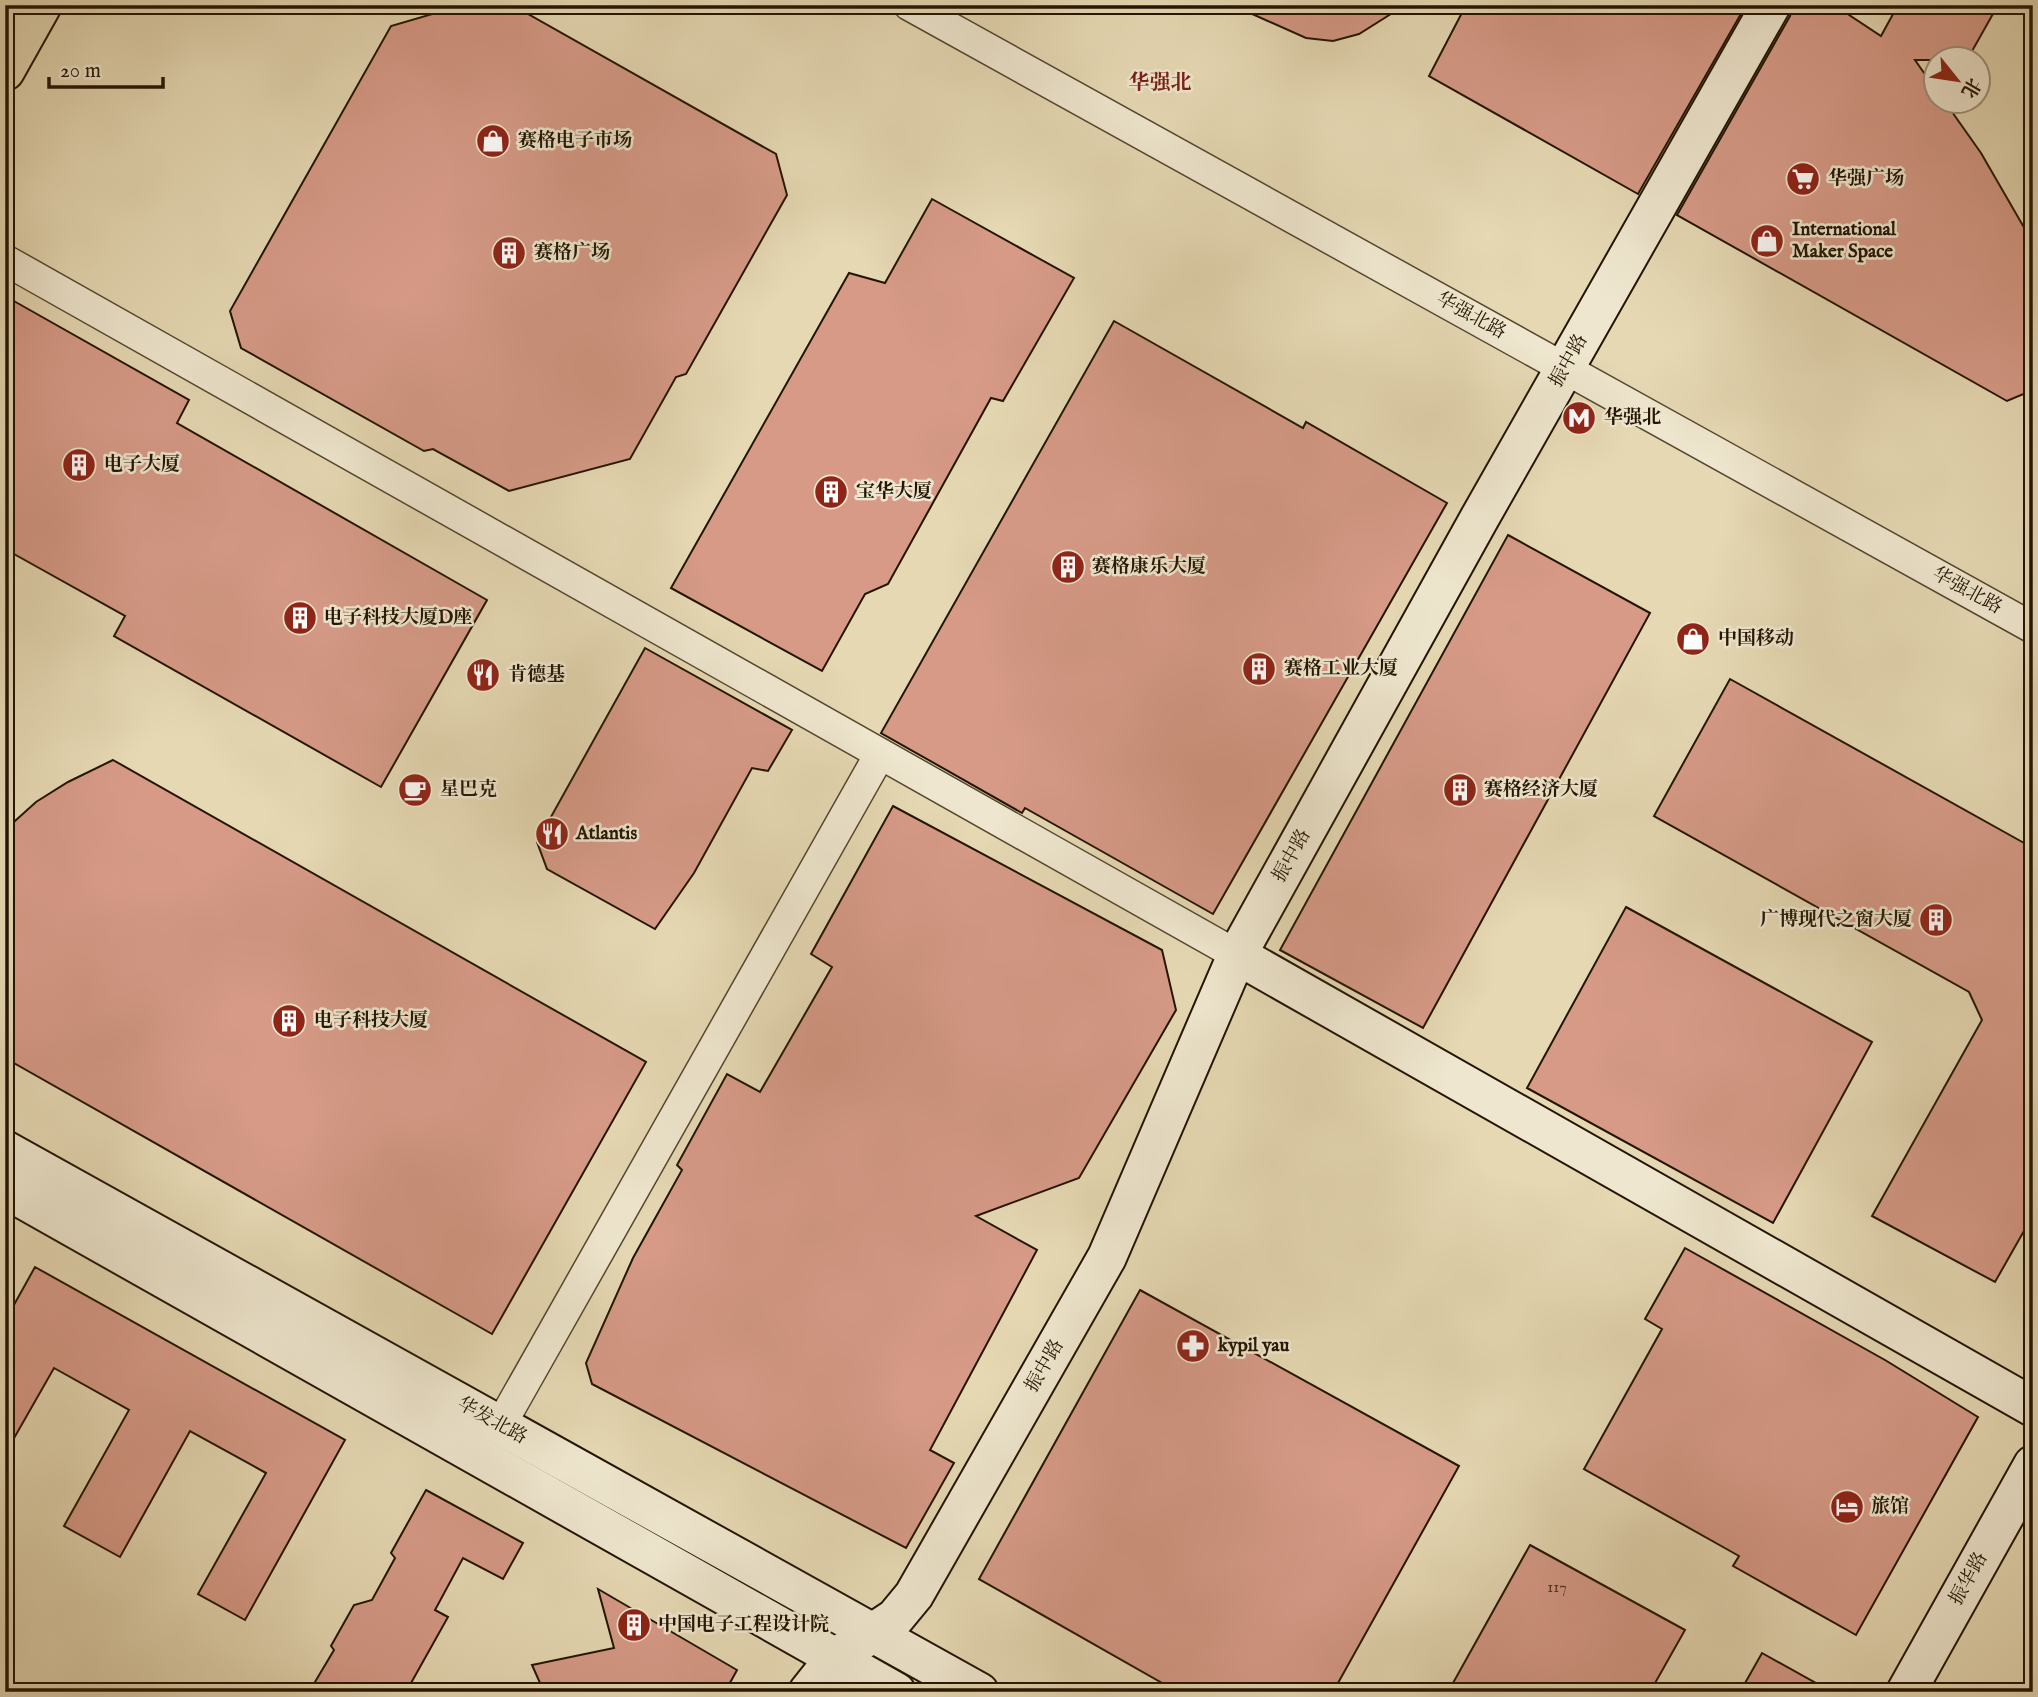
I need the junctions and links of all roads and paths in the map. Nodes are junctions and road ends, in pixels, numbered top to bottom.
1 (42, 5) edge
2 (909, 5) edge
3 (1771, 5) edge
4 (5, 71) edge
5 (5, 260) edge
6 (1565, 369) junction
7 (2033, 628) edge
8 (880, 754) junction
9 (1237, 955) junction
10 (5, 1150) edge
11 (5, 1189) edge
12 (2033, 1407) edge
13 (500, 1426) junction
14 (2033, 1465) edge
15 (872, 1633) junction
16 (835, 1658) junction
17 (808, 1692) edge
18 (896, 1692) edge
19 (979, 1692) edge
20 (1906, 1692) edge

1 - 4 main road
2 - 6 street, 华强北路
3 - 6 street, 振中路
5 - 8 street
6 - 7 street, 华强北路
6 - 9 street, 振中路
8 - 9 street
8 - 13 street
9 - 12 street
9 - 15 street, 振中路
10 - 13 street, 华发北路
11 - 16 street, 华发北路
13 - 15 street, 华发北路
14 - 20 street, 振华路
15 - 16 street, 振中路
15 - 19 street, 华发北路
16 - 17 street, 振中路
16 - 18 street, 华发北路

